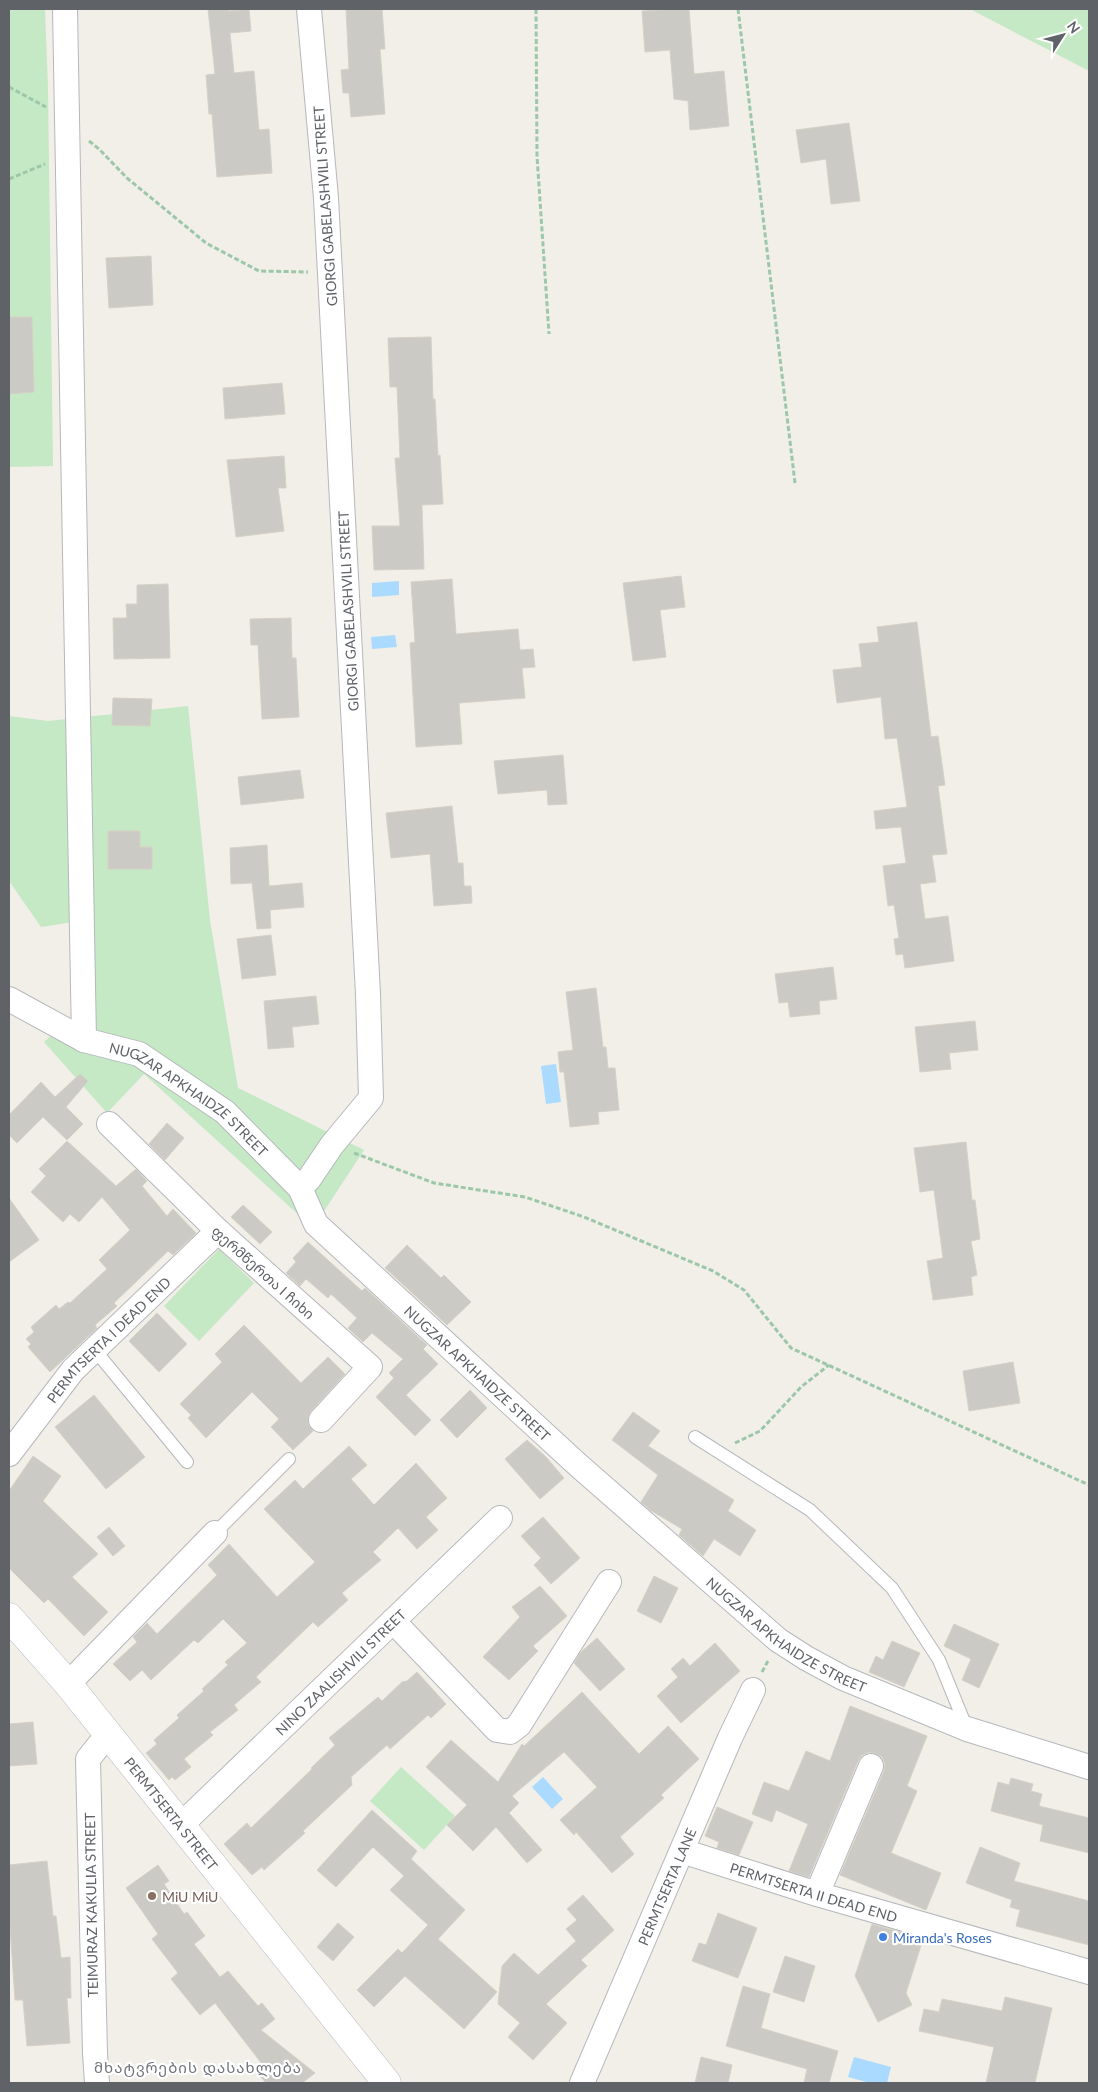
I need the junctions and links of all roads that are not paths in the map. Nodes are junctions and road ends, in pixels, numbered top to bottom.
1 (65, 9) edge
2 (309, 9) edge
3 (9, 1000) edge
4 (84, 1040) junction
5 (109, 1124) dead end
6 (300, 1188) junction
7 (218, 1231) junction
8 (94, 1349) junction
9 (321, 1420) dead end
10 (696, 1437) road end
11 (9, 1454) edge
12 (289, 1459) dead end
13 (187, 1462) dead end
14 (500, 1518) dead end
15 (215, 1533) joint
16 (609, 1582) dead end
17 (9, 1617) edge
18 (393, 1621) junction
19 (68, 1684) junction
20 (753, 1690) road end
21 (968, 1729) junction
22 (108, 1734) junction
23 (871, 1766) dead end
24 (1089, 1767) edge
25 (181, 1826) junction
26 (682, 1850) junction
27 (817, 1894) junction
28 (1089, 1972) edge
29 (97, 2083) edge
30 (387, 2083) edge
31 (582, 2083) edge

1 - 4 street
2 - 6 street, GIORGI GABELASHVILI STREET
3 - 4 street, NUGZAR APKHAIDZE STREET
4 - 6 street, NUGZAR APKHAIDZE STREET
5 - 7 street, ფერმწერთა I ჩიხი
6 - 21 street, NUGZAR APKHAIDZE STREET
7 - 8 street, PERMTSERTA I DEAD END
7 - 9 street, ფერმწერთა I ჩიხი
8 - 11 street, PERMTSERTA I DEAD END
8 - 13 lane
10 - 21 lane
12 - 15 lane
14 - 18 street, NINO ZAALISHVILI STREET
15 - 19 street
16 - 18 street
17 - 19 street, PERMTSERTA STREET
18 - 25 street, NINO ZAALISHVILI STREET
19 - 22 street, PERMTSERTA STREET
20 - 26 street, PERMTSERTA LANE
21 - 24 street, NUGZAR APKHAIDZE STREET
22 - 25 street, PERMTSERTA STREET
22 - 29 street, TEIMURAZ KAKULIA STREET
23 - 27 street
25 - 30 street, PERMTSERTA STREET
26 - 27 street, PERMTSERTA II DEAD END
26 - 31 street, PERMTSERTA LANE
27 - 28 street, PERMTSERTA II DEAD END

